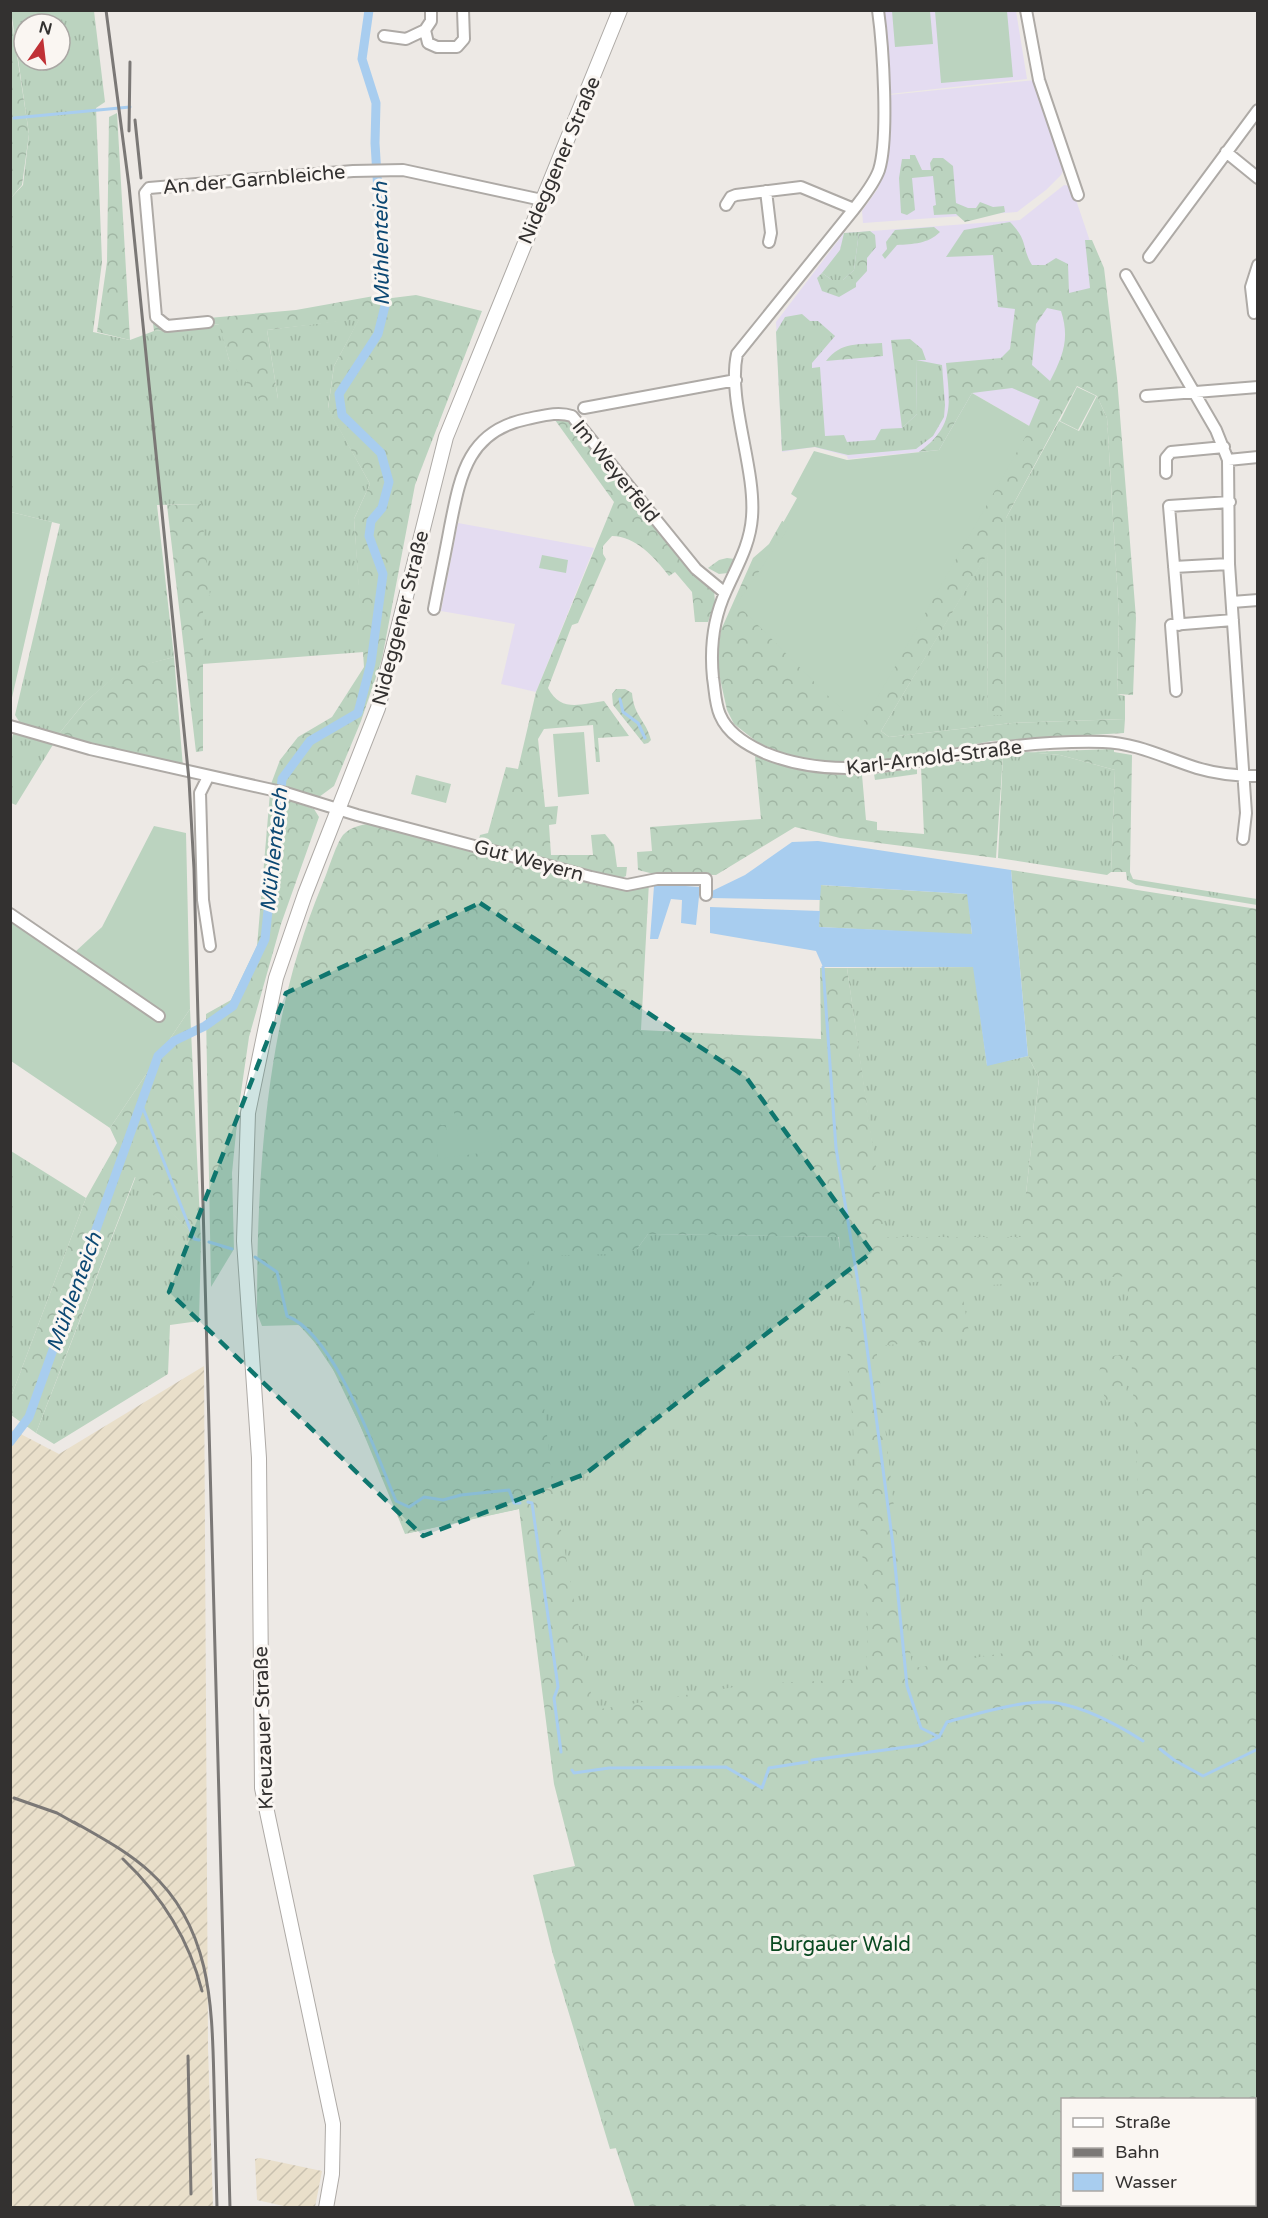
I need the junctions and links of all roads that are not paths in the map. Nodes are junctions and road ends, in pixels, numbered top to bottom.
1 (431, 10) edge
2 (463, 10) edge
3 (620, 10) edge
4 (878, 10) edge
5 (1026, 10) edge
6 (425, 30) junction
7 (384, 36) dead end
8 (1257, 110) edge
9 (1226, 152) junction
10 (1257, 178) edge
11 (766, 191) junction
12 (1078, 195) dead end
13 (543, 200) junction
14 (726, 205) dead end
15 (854, 209) junction
16 (769, 242) dead end
17 (1149, 257) dead end
18 (1257, 265) edge
19 (1126, 275) dead end
20 (1254, 296) edge
21 (1254, 313) dead end
22 (208, 322) dead end
23 (736, 380) junction
24 (1257, 387) edge
25 (1195, 393) junction
26 (1146, 396) dead end
27 (584, 408) dead end
28 (1224, 447) junction
29 (1257, 457) edge
30 (1228, 460) junction
31 (1166, 473) dead end
32 (1230, 502) junction
33 (1229, 564) junction
34 (1174, 567) junction
35 (725, 593) junction
36 (1257, 600) edge
37 (1232, 602) junction
38 (434, 609) dead end
39 (1233, 620) junction
40 (1179, 625) junction
41 (1176, 691) dead end
42 (10, 726) edge
43 (1244, 776) junction
44 (1257, 776) edge
45 (208, 777) junction
46 (339, 810) junction
47 (1243, 839) dead end
48 (706, 896) dead end
49 (10, 914) edge
50 (210, 946) dead end
51 (159, 1016) dead end
52 (244, 1241) joint
53 (326, 2208) edge

1 - 6 street
2 - 6 street
3 - 13 main road, Nideggener Straße
4 - 15 street, Karl-Arnold-Straße
5 - 12 street
6 - 7 street
8 - 9 street
9 - 10 street
9 - 17 street
11 - 14 street
11 - 15 street
11 - 16 street
13 - 22 street, An der Garnbleiche
13 - 46 main road, Nideggener Straße
15 - 23 street, Karl-Arnold-Straße
18 - 20 street
19 - 25 street
20 - 21 street
23 - 27 street
23 - 35 street, Karl-Arnold-Straße
24 - 25 street
25 - 26 street
25 - 28 street
28 - 30 street
28 - 31 street
29 - 30 street
30 - 32 street
32 - 33 street
32 - 34 street
33 - 34 street
33 - 37 street
34 - 40 street
35 - 38 street, Im Weyerfeld
35 - 43 street, Karl-Arnold-Straße
36 - 37 street
37 - 39 street
39 - 40 street
39 - 43 street
40 - 41 street
42 - 45 street
43 - 44 street, Karl-Arnold-Straße
43 - 47 street
45 - 46 street
45 - 50 street
46 - 48 street, Gut Weyern
46 - 52 main road, Nideggener Straße
49 - 51 street
52 - 53 main road, Kreuzauer Straße

